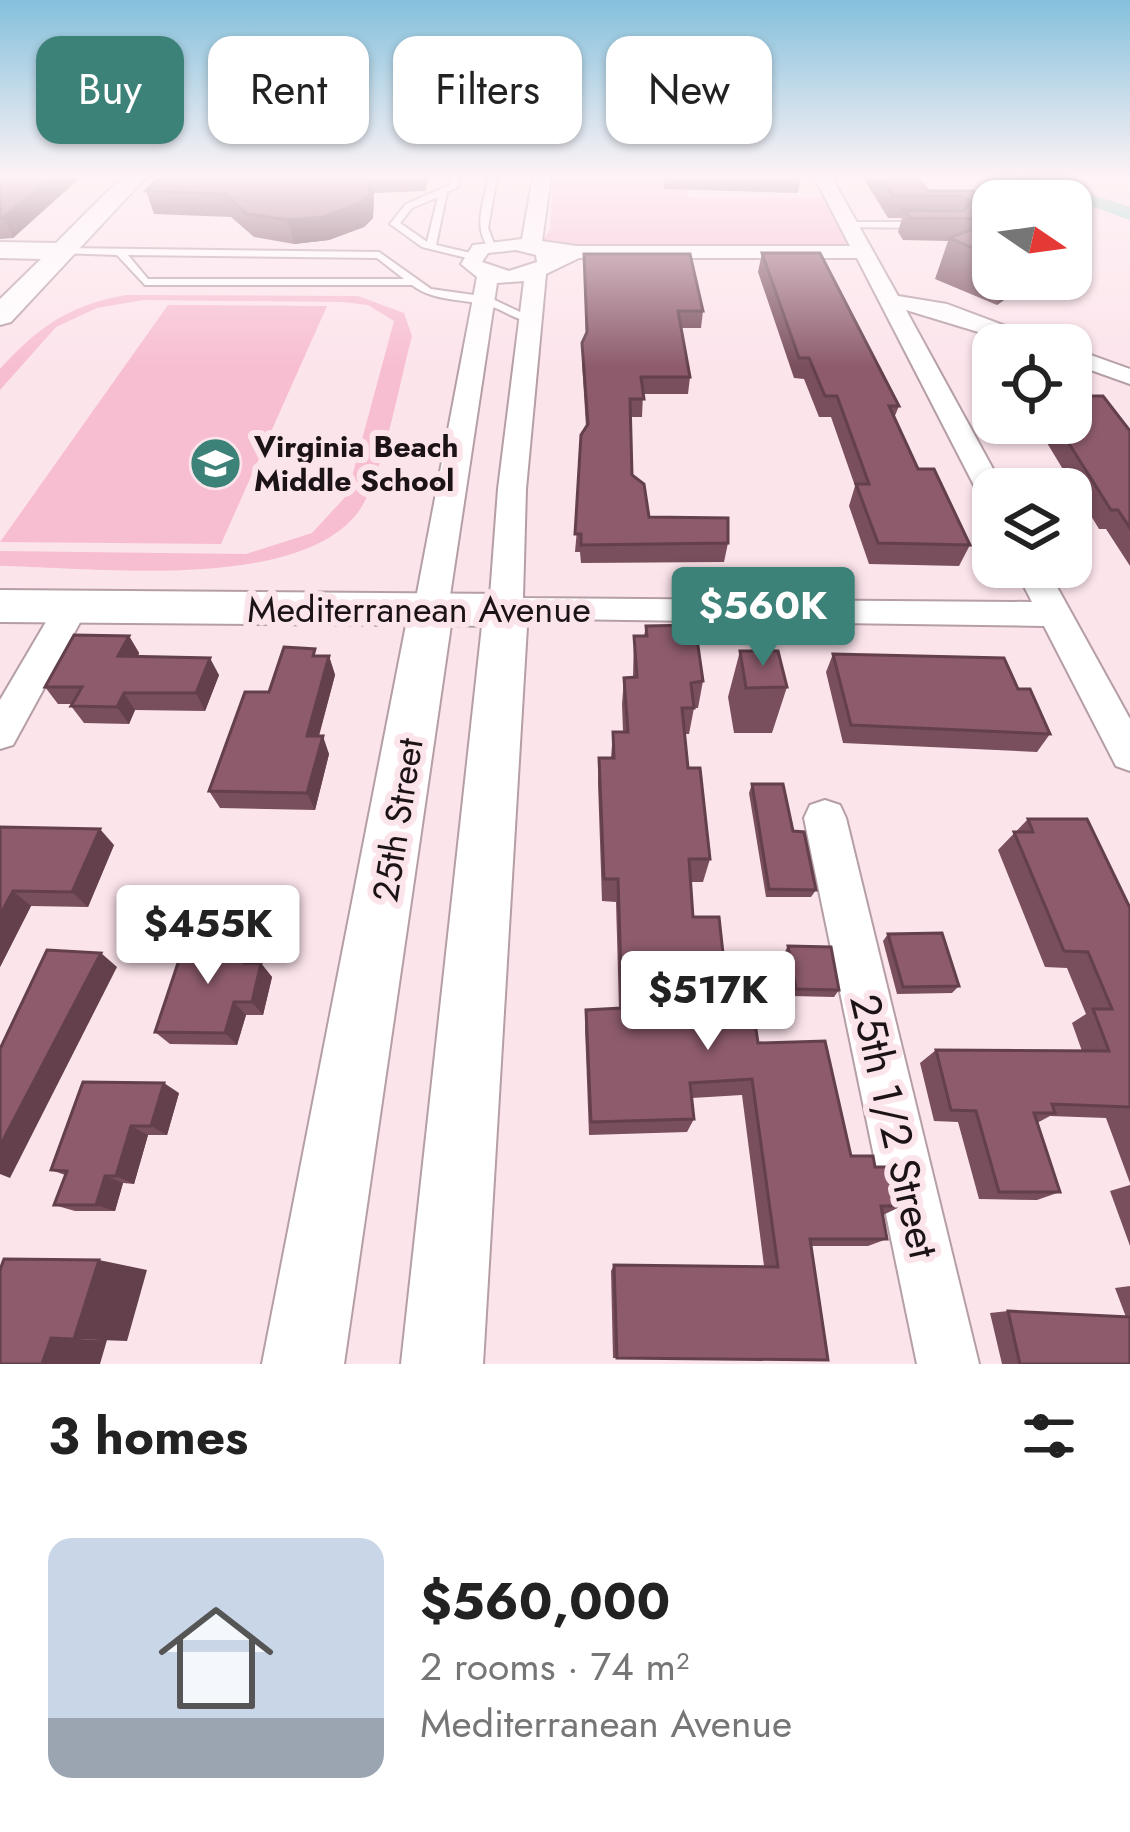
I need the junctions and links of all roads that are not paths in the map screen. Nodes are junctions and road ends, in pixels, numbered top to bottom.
1 (73, 240) edge
2 (418, 240) edge
3 (433, 240) edge
4 (484, 240) edge
5 (538, 240) edge
6 (857, 240) edge
7 (431, 247) junction
8 (0, 250) edge
9 (63, 250) junction
10 (537, 251) junction
11 (864, 252) junction
12 (121, 253) junction
13 (487, 264) junction
14 (415, 282) junction
15 (892, 302) junction
16 (0, 316) edge
17 (529, 319) junction
18 (983, 324) edge
19 (1092, 363) edge
20 (1130, 377) edge
21 (978, 468) edge
22 (1041, 588) edge
23 (0, 606) edge
24 (72, 607) junction
25 (431, 609) junction
26 (506, 610) junction
27 (1055, 614) junction
28 (1120, 719) edge
29 (0, 734) edge
30 (1130, 755) edge
31 (825, 818) dead end
32 (303, 1364) edge
33 (442, 1364) edge
34 (949, 1364) edge

1 - 9 street
2 - 7 lane
3 - 7 lane
4 - 13 lane
5 - 10 street
6 - 11 street
7 - 13 lane
8 - 9 street
9 - 12 lane
9 - 16 street
10 - 11 street
10 - 13 street
10 - 13 street
10 - 17 street
11 - 15 street
12 - 14 lane
12 - 14 lane
13 - 14 lane
13 - 17 lane
13 - 25 street, 25th Street
15 - 18 street
15 - 21 street
17 - 26 street
19 - 20 street
22 - 27 street
23 - 24 street, Mediterranean Avenue
24 - 25 street, Mediterranean Avenue
24 - 29 street
25 - 26 street, Mediterranean Avenue
25 - 32 street, 25th Street
26 - 27 street, Mediterranean Avenue
26 - 33 street
27 - 28 street
28 - 30 street
31 - 34 street, 25th 1/2 Street

